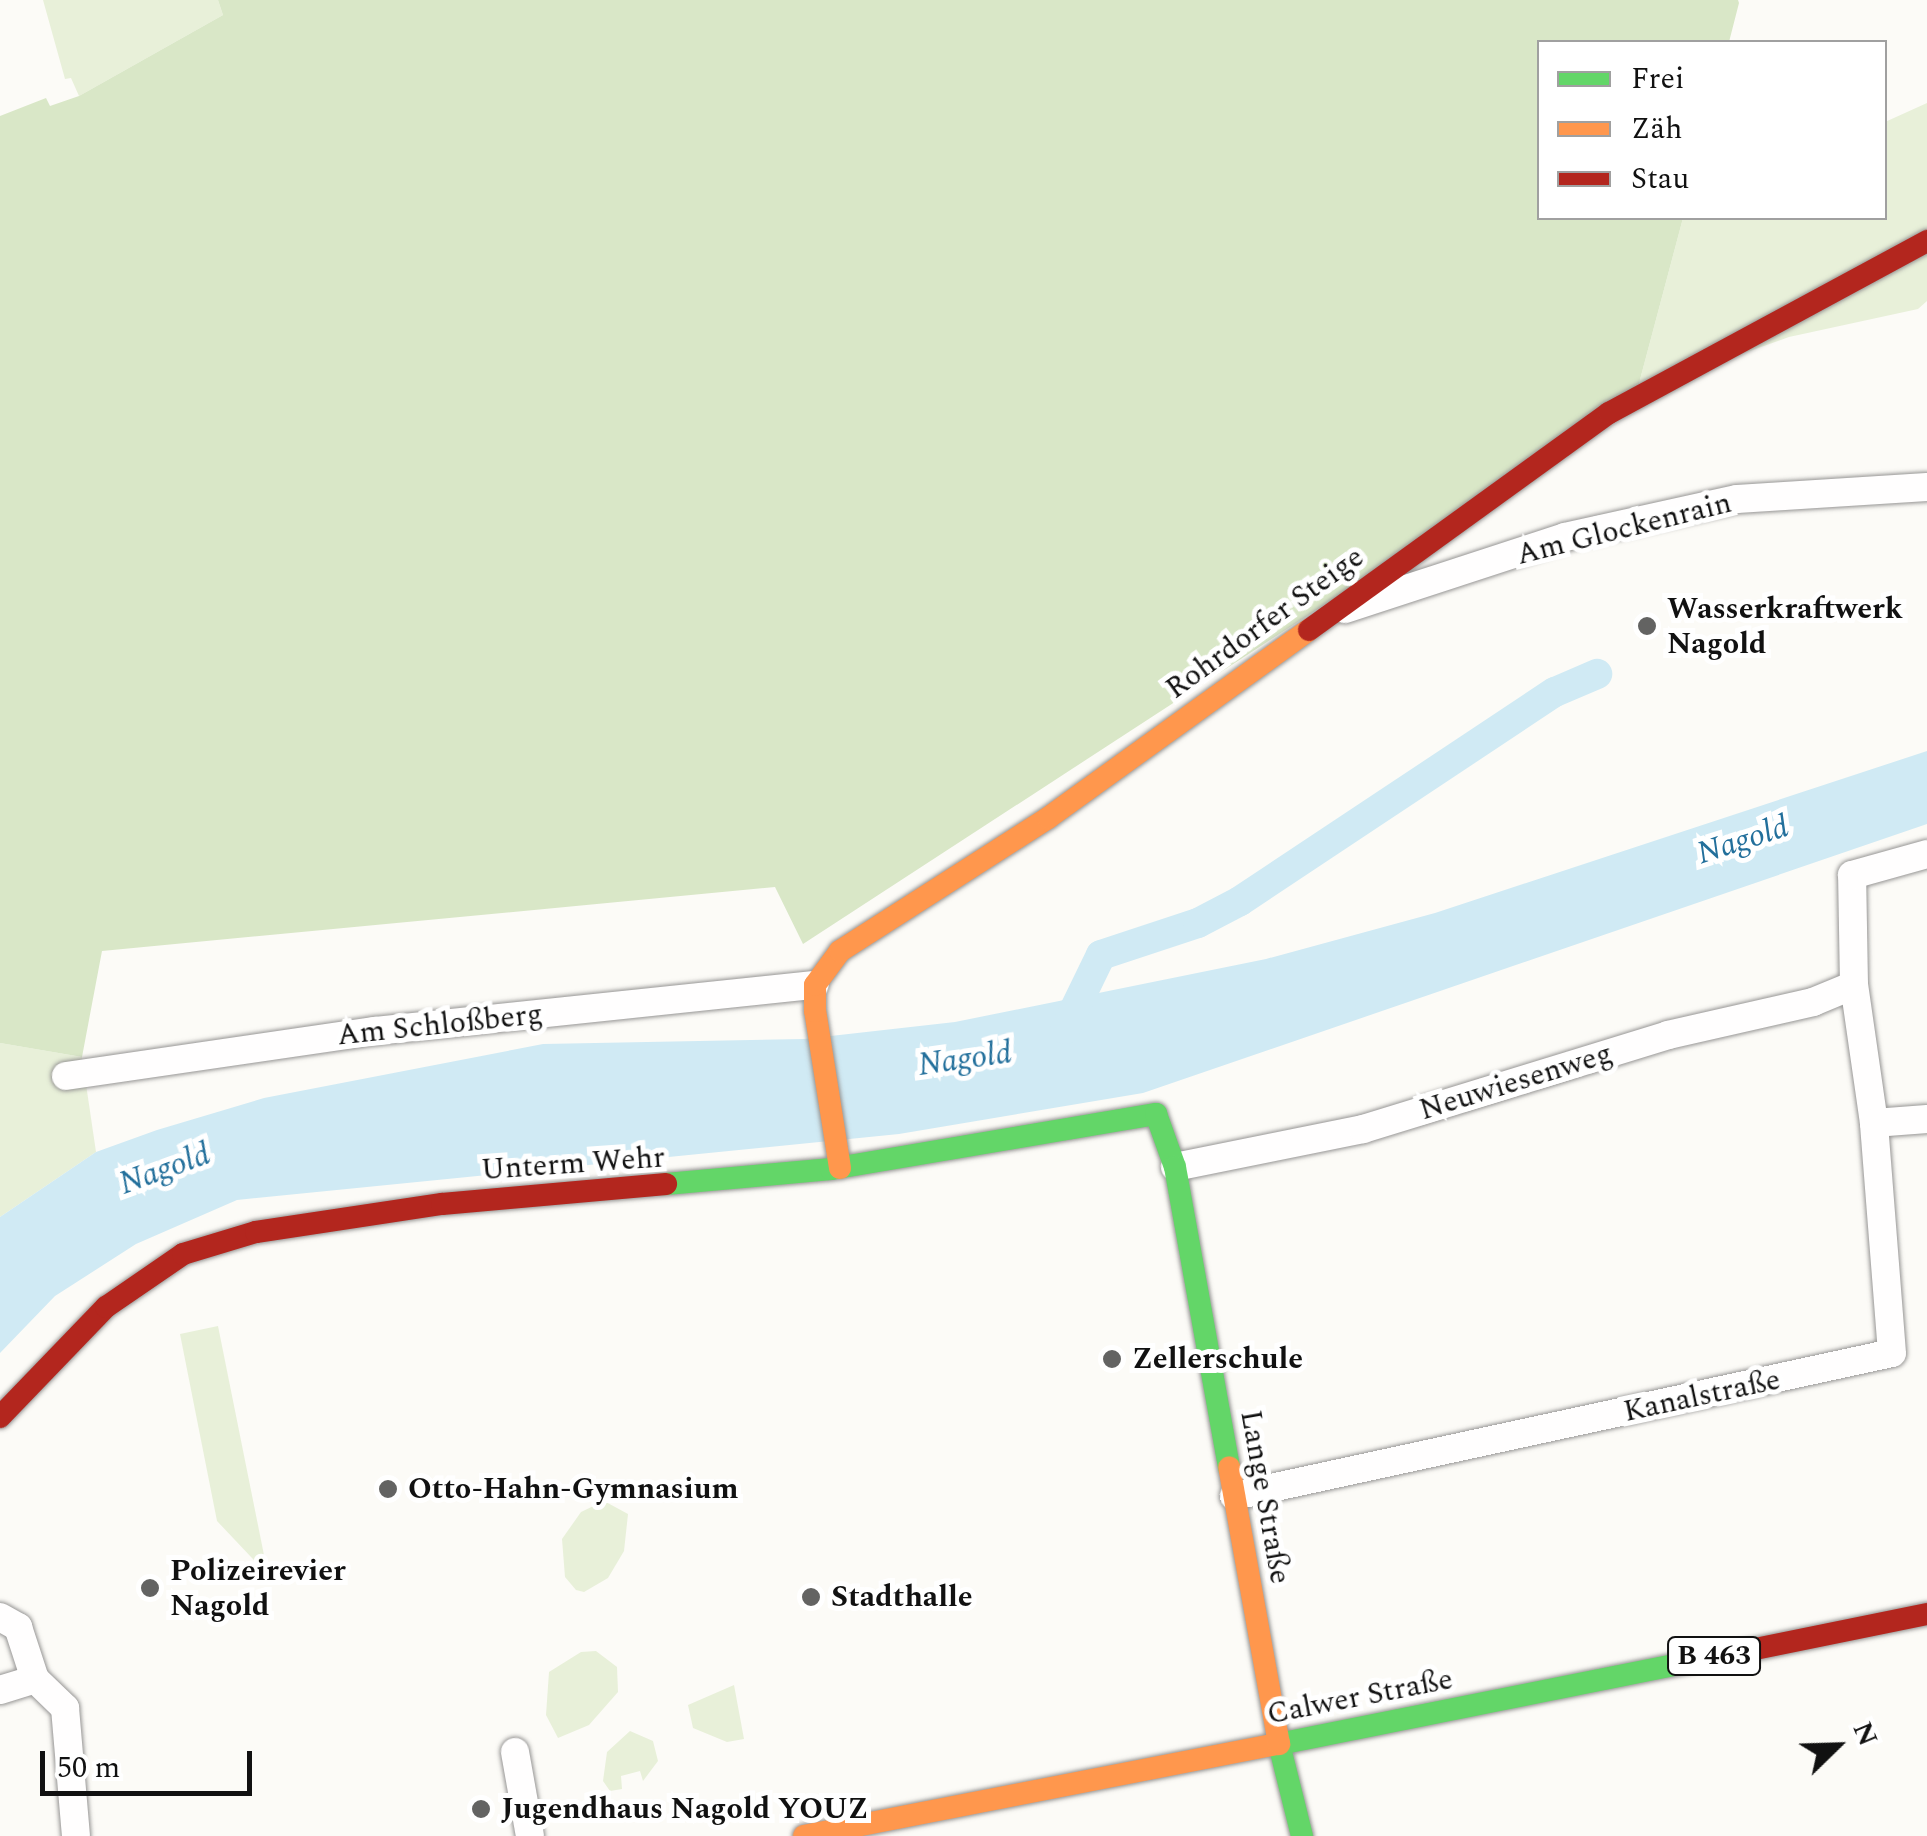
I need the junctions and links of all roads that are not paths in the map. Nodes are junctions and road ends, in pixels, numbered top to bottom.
1 (1927, 241) edge
2 (1927, 487) edge
3 (1328, 613) junction
4 (1927, 854) edge
5 (1854, 985) junction
6 (815, 998) junction
7 (66, 1076) dead end
8 (1927, 1119) edge
9 (1874, 1123) junction
10 (840, 1168) junction
11 (1175, 1168) junction
12 (0, 1417) edge
13 (1234, 1496) junction
14 (1927, 1614) edge
15 (9, 1622) edge
16 (36, 1679) junction
17 (0, 1690) edge
18 (1279, 1744) junction
19 (515, 1752) dead end
20 (76, 1836) edge
21 (530, 1836) edge
22 (804, 1836) edge
23 (1302, 1836) edge

1 - 3 street, Rohrdorfer Steige
2 - 3 street, Am Glockenrain
3 - 6 street, Rohrdorfer Steige
4 - 5 street
5 - 9 street
5 - 11 street, Neuwiesenweg
6 - 7 street, Am Schloßberg
6 - 10 street
8 - 9 street
9 - 13 street, Kanalstraße
10 - 11 street, Unterm Wehr
10 - 12 street, Unterm Wehr
11 - 13 street, Lange Straße
13 - 18 street, Lange Straße
14 - 18 street, Calwer Straße / B 463
15 - 16 street
16 - 17 street
16 - 20 street
18 - 22 street, Calwer Straße
18 - 23 street, Lange Straße
19 - 21 street

